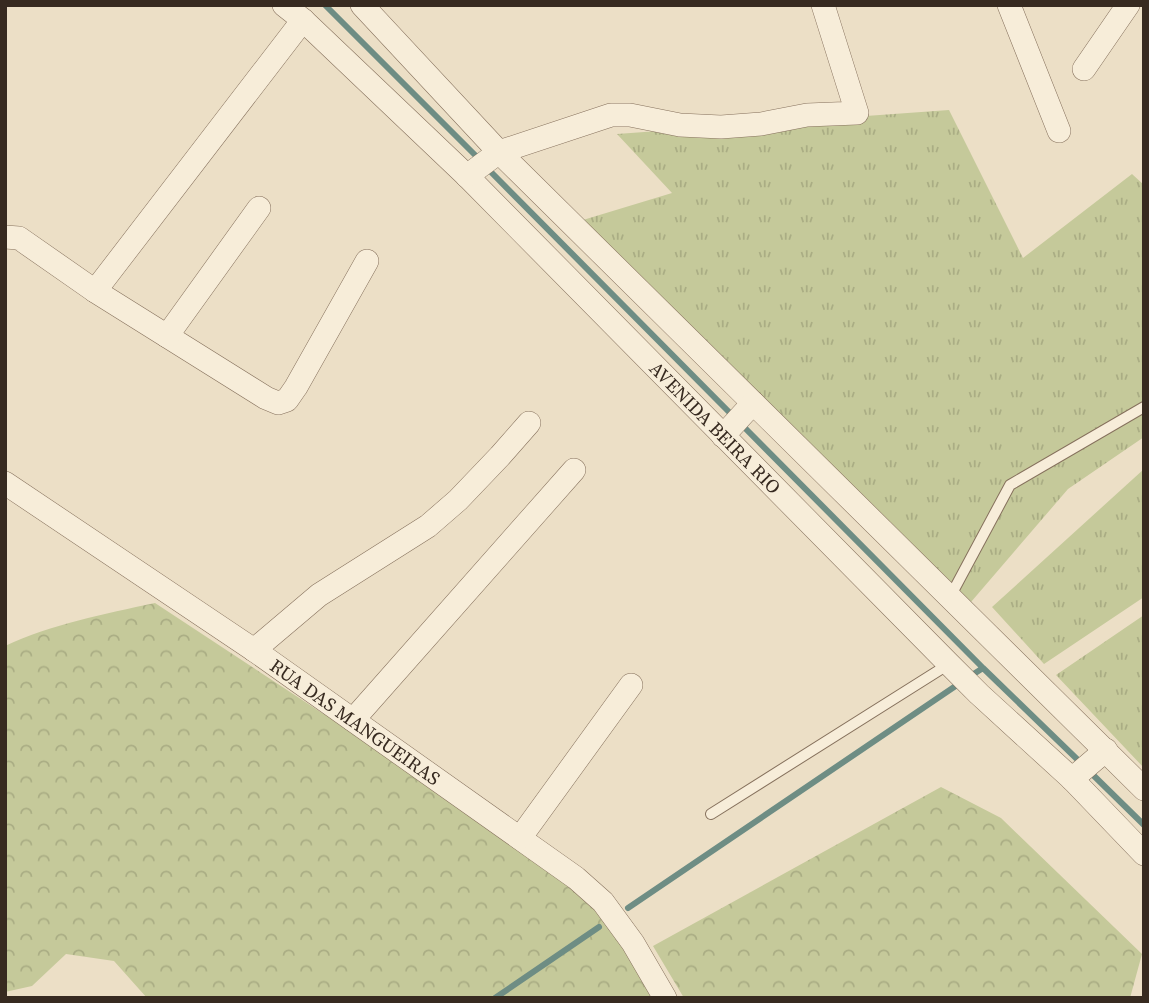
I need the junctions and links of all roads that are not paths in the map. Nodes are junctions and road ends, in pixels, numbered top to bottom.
1 (284, 5) edge
2 (362, 5) edge
3 (823, 5) edge
4 (1009, 5) edge
5 (1128, 5) edge
6 (303, 20) junction
7 (1084, 69) dead end
8 (1059, 131) dead end
9 (483, 164) junction
10 (259, 208) dead end
11 (5, 237) edge
12 (367, 261) dead end
13 (95, 291) junction
14 (167, 336) junction
15 (1144, 407) edge
16 (738, 420) junction
17 (529, 423) dead end
18 (573, 470) dead end
19 (5, 483) edge
20 (950, 597) junction
21 (254, 650) junction
22 (960, 674) junction
23 (631, 685) dead end
24 (353, 720) junction
25 (1088, 767) junction
26 (1144, 789) edge
27 (711, 814) dead end
28 (520, 838) junction
29 (1144, 854) edge
30 (665, 998) edge

1 - 6 street, AVENIDA BEIRA RIO
2 - 9 street, AVENIDA BEIRA RIO
3 - 9 street
4 - 8 street
5 - 7 street
6 - 9 street, AVENIDA BEIRA RIO
6 - 13 street
9 - 16 street, AVENIDA BEIRA RIO
9 - 16 street, AVENIDA BEIRA RIO
10 - 14 street
11 - 13 street
12 - 14 street
13 - 14 street
15 - 20 lane
16 - 20 street, AVENIDA BEIRA RIO
16 - 22 street, AVENIDA BEIRA RIO
17 - 21 street
18 - 24 street
19 - 21 street, RUA DAS MANGUEIRAS
20 - 25 street, AVENIDA BEIRA RIO
21 - 24 street, RUA DAS MANGUEIRAS
22 - 25 street, AVENIDA BEIRA RIO
22 - 27 lane
23 - 28 street
24 - 28 street, RUA DAS MANGUEIRAS
25 - 26 street, AVENIDA BEIRA RIO
25 - 29 street, AVENIDA BEIRA RIO
28 - 30 street, RUA DAS MANGUEIRAS

